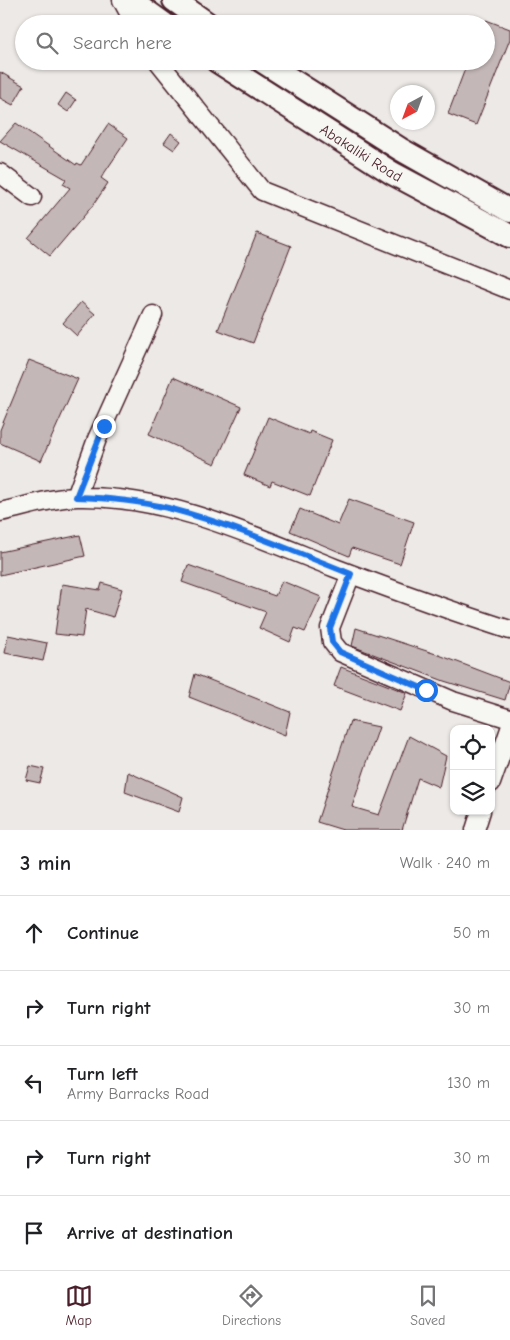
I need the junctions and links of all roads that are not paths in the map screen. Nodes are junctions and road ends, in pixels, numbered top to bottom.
1 (174, 0) edge
2 (132, 5) edge
3 (149, 15) edge
4 (195, 15) edge
5 (165, 70) edge
6 (231, 70) edge
7 (276, 70) edge
8 (0, 173) edge
9 (32, 196) dead end
10 (510, 211) edge
11 (510, 236) edge
12 (510, 290) edge
13 (153, 316) dead end
14 (76, 497) junction
15 (0, 512) edge
16 (351, 574) junction
17 (510, 630) edge
18 (510, 719) edge
19 (510, 729) edge
20 (495, 772) edge
21 (480, 815) edge
22 (475, 830) edge

1 - 4 main road
2 - 3 main road
5 - 12 street
6 - 11 main road, Abakaliki Road
7 - 10 main road, Abakaliki Road
8 - 9 street
13 - 14 street
14 - 15 street
14 - 16 street
16 - 17 street
16 - 18 street
19 - 20 street
21 - 22 street

